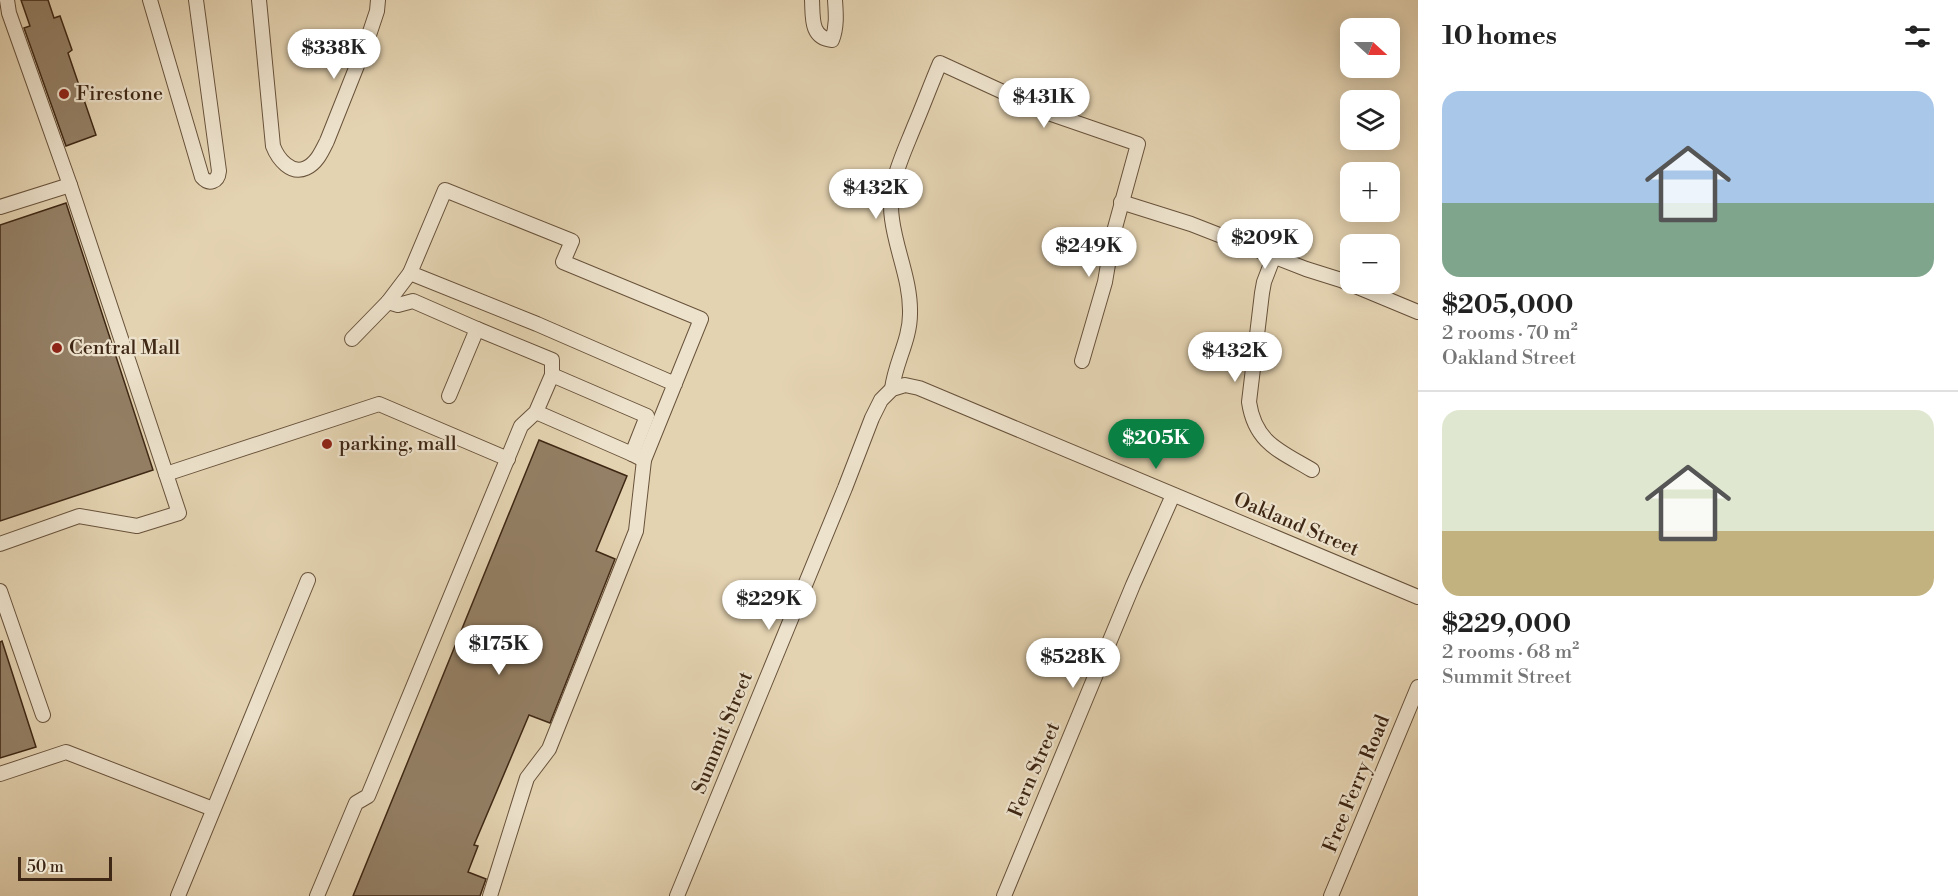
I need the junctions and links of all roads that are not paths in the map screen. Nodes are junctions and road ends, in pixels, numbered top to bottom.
1 (7, 0) edge
2 (150, 0) edge
3 (196, 0) edge
4 (259, 0) edge
5 (378, 0) edge
6 (812, 0) edge
7 (835, 0) edge
8 (70, 185) junction
9 (1121, 202) junction
10 (0, 207) edge
11 (1274, 256) junction
12 (410, 273) junction
13 (388, 302) junction
14 (1418, 312) edge
15 (477, 329) junction
16 (352, 339) dead end
17 (1082, 360) dead end
18 (552, 375) junction
19 (675, 384) junction
20 (892, 389) junction
21 (449, 396) dead end
22 (536, 412) junction
23 (638, 457) junction
24 (508, 459) junction
25 (1312, 470) dead end
26 (166, 474) junction
27 (1173, 495) junction
28 (0, 544) edge
29 (308, 580) dead end
30 (0, 591) edge
31 (1418, 597) edge
32 (15, 633) junction
33 (0, 638) edge
34 (1418, 687) edge
35 (43, 715) dead end
36 (0, 774) edge
37 (213, 809) junction
38 (178, 896) edge
39 (317, 896) edge
40 (490, 896) edge
41 (677, 896) edge
42 (1004, 896) edge
43 (1331, 896) edge

1 - 8 street
2 - 3 street
4 - 5 street
6 - 7 street
8 - 10 street
8 - 26 street
9 - 11 street
9 - 17 street
9 - 20 street
11 - 14 street
11 - 25 street
12 - 13 street
12 - 19 street
12 - 19 street
13 - 15 street
13 - 16 street
15 - 18 street
15 - 21 street
18 - 22 street
18 - 23 street
19 - 23 street
20 - 27 street, Oakland Street
20 - 41 street, Summit Street
22 - 23 street
22 - 24 street
23 - 40 street
24 - 26 street
24 - 39 street
26 - 28 street
27 - 31 street, Oakland Street
27 - 42 street, Fern Street
29 - 37 street
30 - 32 street
32 - 33 street
32 - 35 street
34 - 43 street, Free Ferry Road
36 - 37 street
37 - 38 street

